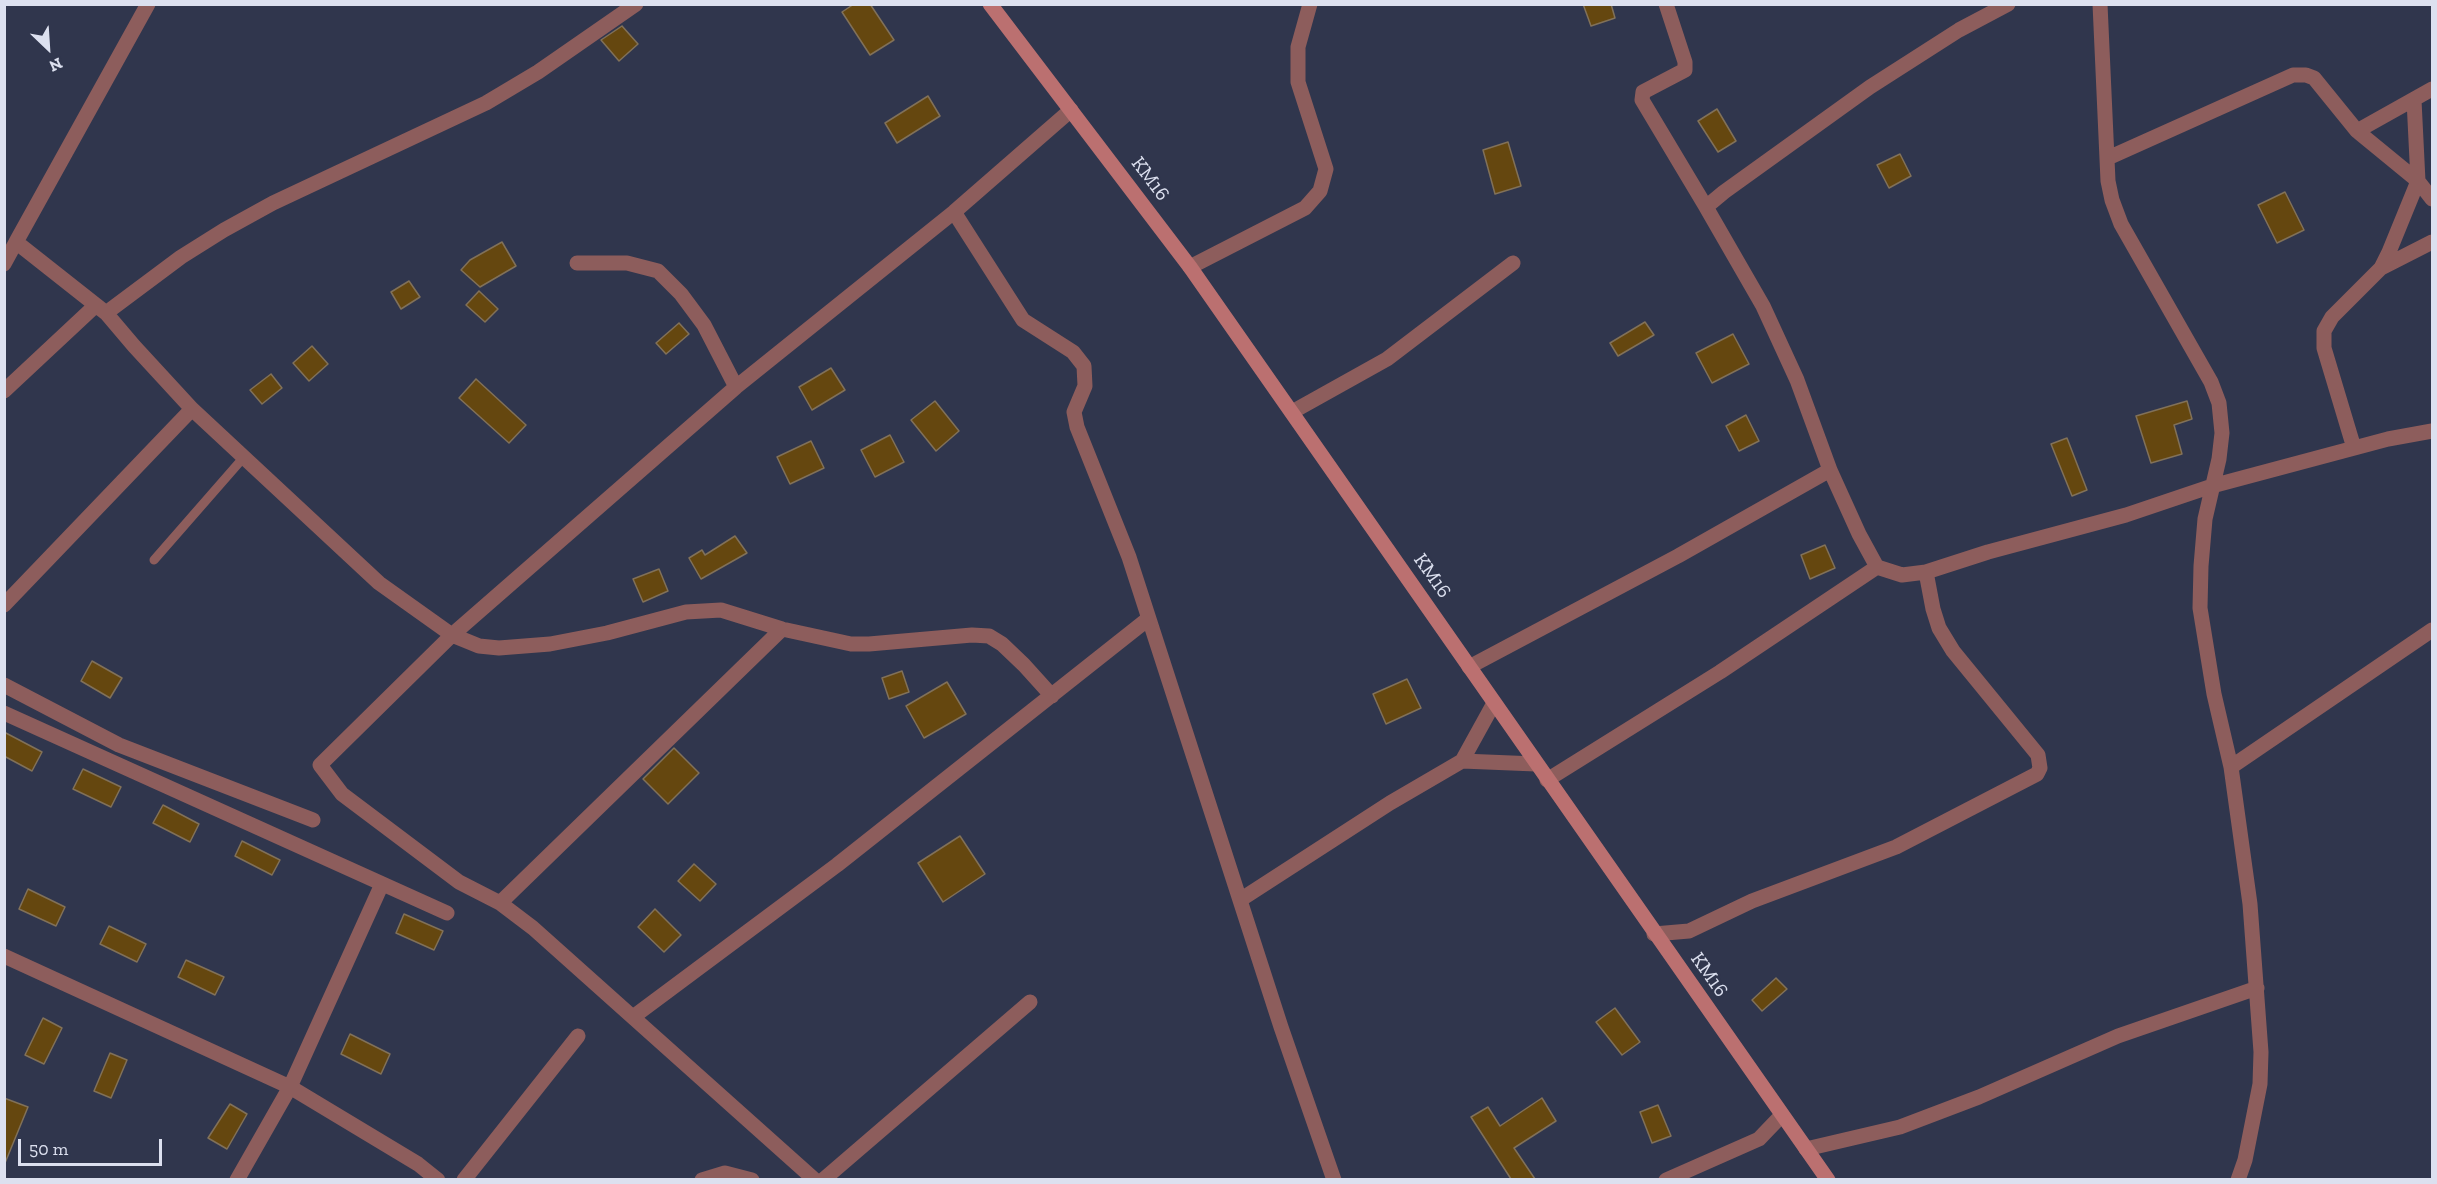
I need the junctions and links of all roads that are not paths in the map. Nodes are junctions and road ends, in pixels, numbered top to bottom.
1 (148, 4) edge
2 (636, 4) edge
3 (990, 4) edge
4 (1310, 4) edge
5 (1666, 4) edge
6 (2008, 4) edge
7 (2100, 4) edge
8 (2433, 89) edge
9 (2414, 100) junction
10 (1071, 110) junction
11 (2357, 131) junction
12 (2108, 159) junction
13 (2418, 181) junction
14 (2433, 199) edge
15 (1706, 207) junction
16 (954, 212) junction
17 (16, 242) junction
18 (2433, 242) edge
19 (577, 263) dead end
20 (1513, 263) dead end
21 (4, 264) edge
22 (1190, 267) junction
23 (2381, 268) junction
24 (101, 310) junction
25 (736, 387) junction
26 (4, 391) edge
27 (192, 409) junction
28 (1292, 412) junction
29 (2433, 432) edge
30 (2354, 448) junction
31 (244, 457) junction
32 (1830, 470) junction
33 (2212, 486) junction
34 (154, 560) dead end
35 (1877, 567) junction
36 (1926, 572) junction
37 (4, 605) edge
38 (1149, 619) junction
39 (782, 628) junction
40 (2433, 630) edge
41 (452, 635) junction
42 (1469, 667) junction
43 (4, 685) edge
44 (1052, 696) junction
45 (1494, 703) junction
46 (4, 713) edge
47 (1462, 761) junction
48 (1536, 764) junction
49 (2231, 767) junction
50 (1547, 780) junction
51 (313, 820) dead end
52 (382, 884) junction
53 (1240, 900) junction
54 (500, 903) junction
55 (447, 913) dead end
56 (1654, 934) junction
57 (4, 956) edge
58 (2257, 988) junction
59 (1030, 1002) dead end
60 (633, 1017) junction
61 (578, 1036) dead end
62 (290, 1087) junction
63 (1781, 1116) junction
64 (1806, 1149) junction
65 (237, 1179) edge
66 (438, 1179) edge
67 (464, 1179) edge
68 (702, 1179) edge
69 (752, 1179) edge
70 (815, 1179) edge
71 (823, 1179) edge
72 (1334, 1179) edge
73 (1666, 1179) edge
74 (1828, 1179) edge
75 (2238, 1179) edge

1 - 17 street
2 - 24 street
3 - 10 street, KM16
4 - 22 street
5 - 15 street
6 - 15 street
7 - 12 street
8 - 9 street
9 - 11 street
9 - 13 street
10 - 16 street
10 - 22 street, KM16
11 - 12 street
11 - 13 street
12 - 33 street
13 - 14 street
13 - 23 street
15 - 32 street
16 - 25 street
16 - 38 street
17 - 21 street
17 - 24 street
18 - 23 street
19 - 25 street
20 - 28 street
22 - 28 street, KM16
23 - 30 street
24 - 26 street
24 - 27 street
25 - 41 street
27 - 31 street
27 - 37 street
28 - 42 street, KM16
29 - 30 street
30 - 33 street
31 - 34 lane
31 - 41 street
32 - 35 street
32 - 42 street
33 - 36 street
33 - 49 street
35 - 36 street
35 - 50 street
36 - 56 street
38 - 44 street
38 - 53 street
39 - 41 street
39 - 44 street
39 - 54 street
40 - 49 street
41 - 54 street
42 - 45 street, KM16
43 - 51 street
44 - 60 street
45 - 47 street
45 - 48 street, KM16
46 - 52 street
47 - 48 street
47 - 53 street
48 - 50 street, KM16
49 - 58 street
50 - 56 street, KM16
52 - 55 street
52 - 62 street
53 - 72 street
54 - 60 street
56 - 63 street, KM16
57 - 62 street
58 - 64 street
58 - 75 street
59 - 71 street
60 - 70 street
61 - 67 street
62 - 65 street
62 - 66 street
63 - 64 street, KM16
63 - 73 street
64 - 74 street, KM16
68 - 69 street

